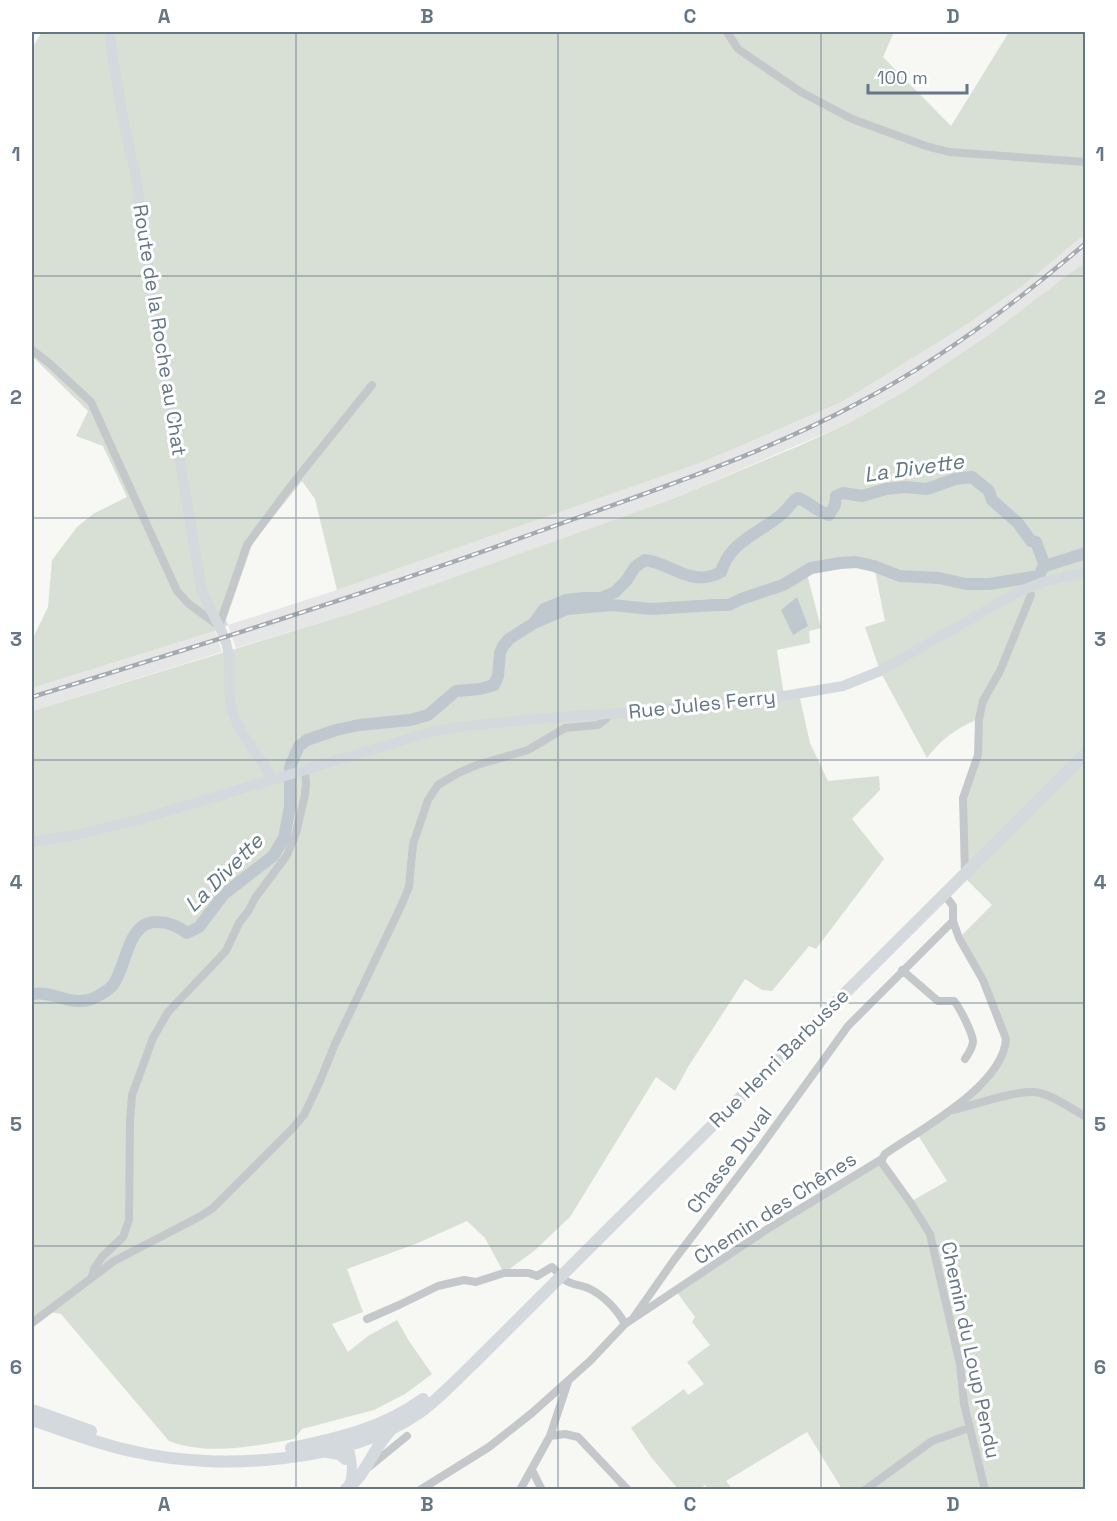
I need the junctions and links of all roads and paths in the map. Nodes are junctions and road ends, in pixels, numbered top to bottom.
1 (110, 32) edge
2 (727, 32) edge
3 (1086, 162) edge
4 (32, 350) edge
5 (372, 385) dead end
6 (1086, 572) edge
7 (1031, 595) dead end
8 (219, 626) junction
9 (608, 714) junction
10 (1086, 753) edge
11 (301, 771) junction
12 (272, 779) junction
13 (32, 842) edge
14 (965, 873) junction
15 (944, 894) junction
16 (953, 921) junction
17 (902, 970) junction
18 (965, 1059) dead end
19 (949, 1111) junction
20 (1086, 1117) edge
21 (882, 1160) junction
22 (92, 1276) junction
23 (560, 1276) junction
24 (633, 1318) junction
25 (367, 1319) dead end
26 (32, 1323) edge
27 (625, 1324) junction
28 (473, 1364) junction
29 (568, 1381) junction
30 (547, 1398) junction
31 (32, 1410) edge
32 (558, 1413) junction
33 (32, 1419) edge
34 (393, 1428) junction
35 (969, 1428) junction
36 (407, 1436) dead end
37 (550, 1436) junction
38 (344, 1442) junction
39 (319, 1451) junction
40 (348, 1464) junction
41 (365, 1468) junction
42 (532, 1470) junction
43 (346, 1489) edge
44 (420, 1490) edge
45 (520, 1490) edge
46 (542, 1490) edge
47 (628, 1490) edge
48 (866, 1490) edge
49 (985, 1490) edge

1 - 8 main road, Route de la Roche au Chat
2 - 3 street
4 - 8 street
5 - 8 street
6 - 9 main road, Rue Jules Ferry
7 - 14 street
8 - 12 main road, Route de la Roche au Chat
9 - 11 main road, Rue Jules Ferry
9 - 22 street
10 - 14 main road, Rue Henri Barbusse
11 - 12 main road, Rue Jules Ferry
11 - 22 street
12 - 13 main road, Rue Jules Ferry
14 - 15 main road, Rue Henri Barbusse
15 - 16 street, Chemin des Chênes
15 - 23 main road, Rue Henri Barbusse
16 - 17 street, Chasse Duval
16 - 19 street, Chemin des Chênes
17 - 18 street
17 - 24 street, Chasse Duval
19 - 20 street
19 - 21 street, Chemin des Chênes
21 - 24 street, Chemin des Chênes
21 - 35 street, Chemin du Loup Pendu
22 - 26 street
23 - 25 street
23 - 27 street
23 - 28 main road, Rue Henri Barbusse
24 - 27 street, Chemin des Chênes
27 - 29 street, Chemin des Chênes
28 - 34 main road
28 - 38 main road
29 - 30 street, Chemin des Chênes
29 - 32 street
30 - 32 street
30 - 44 street, Chemin des Chênes
31 - 38 main road
32 - 37 street
33 - 39 main road
34 - 38 main road
34 - 41 main road
35 - 48 street
35 - 49 street, Chemin du Loup Pendu
36 - 41 street
37 - 42 street
37 - 47 street
38 - 39 main road
38 - 40 main road
39 - 40 main road
40 - 43 main road
41 - 43 main road
42 - 45 street
42 - 46 street

